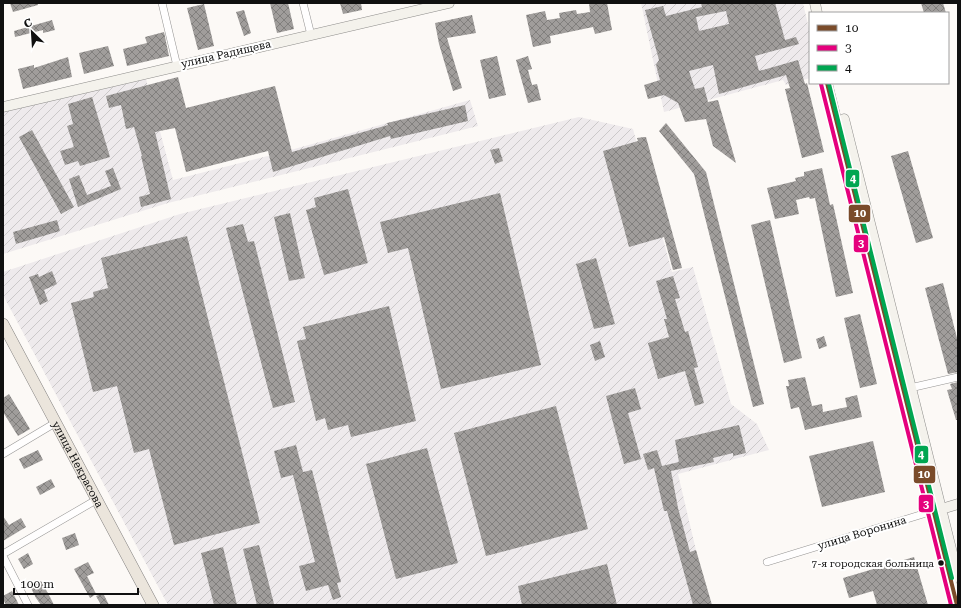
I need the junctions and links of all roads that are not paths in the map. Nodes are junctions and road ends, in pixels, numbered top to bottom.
1 (162, 3) edge
2 (303, 3) edge
3 (449, 3) edge
4 (311, 35) junction
5 (178, 66) junction
6 (827, 84) edge
7 (834, 84) edge
8 (3, 107) edge
9 (3, 324) edge
10 (7, 340) edge
11 (958, 377) edge
12 (907, 389) junction
13 (55, 423) junction
14 (3, 454) edge
15 (96, 500) junction
16 (958, 504) edge
17 (937, 510) junction
18 (3, 555) edge
19 (767, 562) dead end
20 (958, 577) edge
21 (28, 605) edge
22 (153, 605) edge
23 (957, 605) edge

1 - 5 street
2 - 4 street
3 - 4 main road, улица Радищева
4 - 5 main road, улица Радищева
5 - 8 main road, улица Радищева
6 - 12 main road
7 - 12 main road
9 - 10 main road, улица Некрасова
10 - 13 main road, улица Некрасова
11 - 12 street
12 - 17 main road
13 - 14 street
13 - 15 main road, улица Некрасова
15 - 18 street
15 - 22 main road, улица Некрасова
16 - 17 main road, улица Воронина
17 - 19 street, улица Воронина
17 - 20 main road
17 - 23 main road
18 - 21 street

